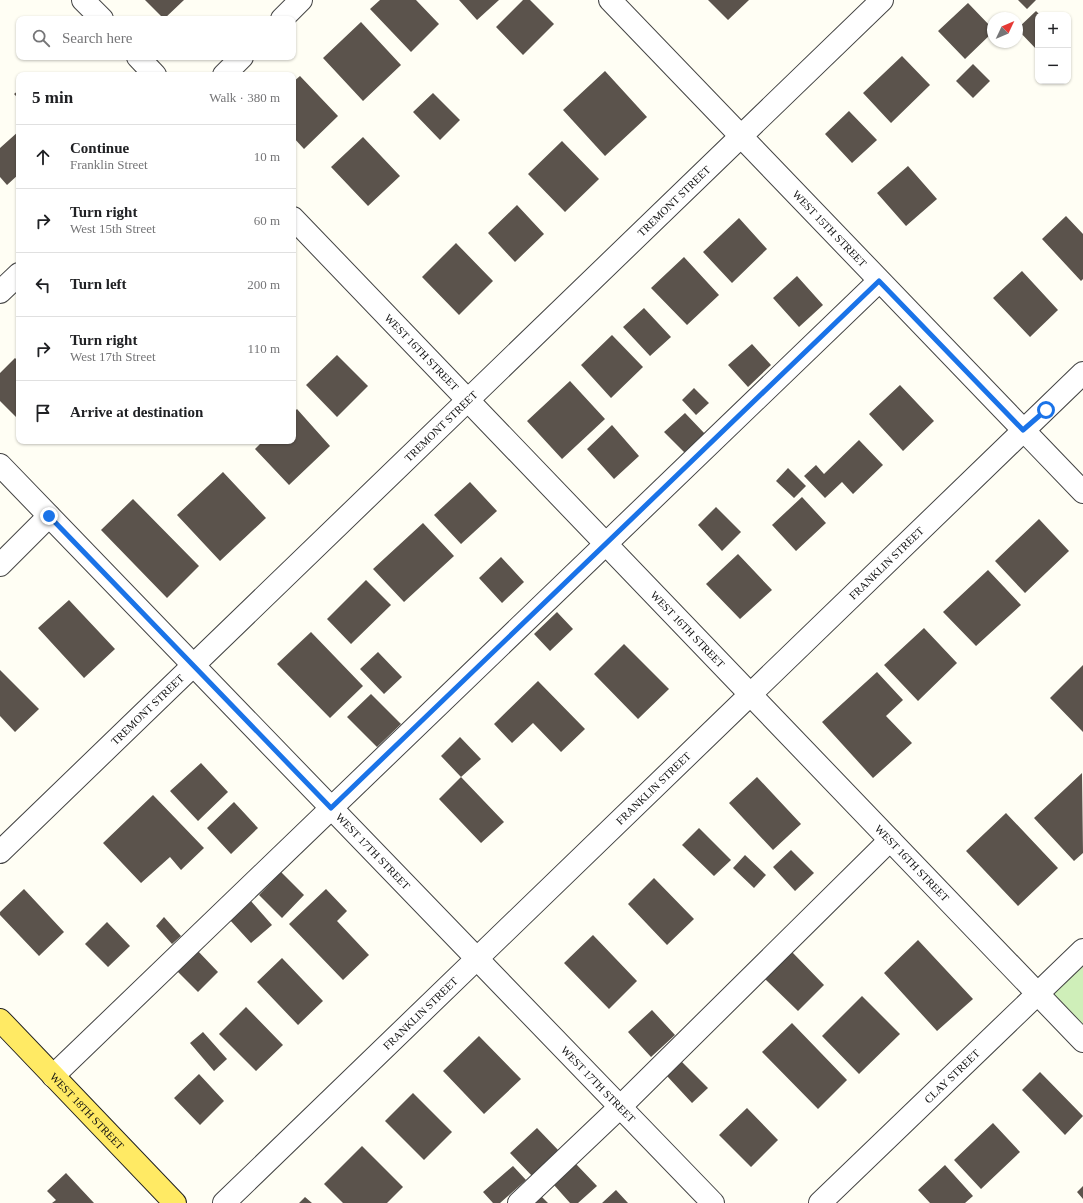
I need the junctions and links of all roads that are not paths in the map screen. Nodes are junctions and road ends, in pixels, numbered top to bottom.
1 (83, 0) edge
2 (301, 0) edge
3 (610, 0) edge
4 (882, 0) edge
5 (99, 16) edge
6 (285, 16) edge
7 (141, 60) edge
8 (239, 60) edge
9 (152, 72) edge
10 (227, 72) edge
11 (741, 136) junction
12 (296, 221) edge
13 (16, 277) edge
14 (879, 281) junction
15 (0, 292) edge
16 (1083, 374) edge
17 (468, 400) junction
18 (1023, 430) junction
19 (0, 465) edge
20 (1083, 492) edge
21 (49, 516) junction
22 (607, 545) junction
23 (0, 565) edge
24 (193, 666) junction
25 (750, 694) junction
26 (331, 808) junction
27 (890, 840) junction
28 (0, 852) edge
29 (1083, 950) edge
30 (477, 958) junction
31 (1038, 994) junction
32 (0, 1020) edge
33 (1083, 1041) edge
34 (54, 1076) junction
35 (620, 1107) junction
36 (175, 1203) edge
37 (224, 1203) edge
38 (519, 1203) edge
39 (713, 1203) edge
40 (820, 1203) edge

1 - 5 street
2 - 6 street
3 - 11 street, WEST 15TH STREET
4 - 11 street, TREMONT STREET
7 - 9 street
8 - 10 street
11 - 14 street, WEST 15TH STREET
11 - 17 street, TREMONT STREET
12 - 17 street, WEST 16TH STREET
13 - 15 street
14 - 18 street, WEST 15TH STREET
14 - 22 street
16 - 18 street, FRANKLIN STREET
17 - 22 street, WEST 16TH STREET
17 - 24 street, TREMONT STREET
18 - 20 street, WEST 15TH STREET
18 - 25 street, FRANKLIN STREET
19 - 21 street, WEST 17TH STREET
21 - 23 street
21 - 24 street, WEST 17TH STREET
22 - 25 street, WEST 16TH STREET
22 - 26 street
24 - 26 street, WEST 17TH STREET
24 - 28 street, TREMONT STREET
25 - 27 street, WEST 16TH STREET
25 - 30 street, FRANKLIN STREET
26 - 30 street, WEST 17TH STREET
26 - 34 street
27 - 31 street, WEST 16TH STREET
27 - 35 street
29 - 31 street, CLAY STREET
30 - 35 street, WEST 17TH STREET
30 - 37 street, FRANKLIN STREET
31 - 33 street, WEST 16TH STREET
31 - 40 street, CLAY STREET
32 - 34 main road, WEST 18TH STREET
34 - 36 main road, WEST 18TH STREET
35 - 38 street
35 - 39 street, WEST 17TH STREET

